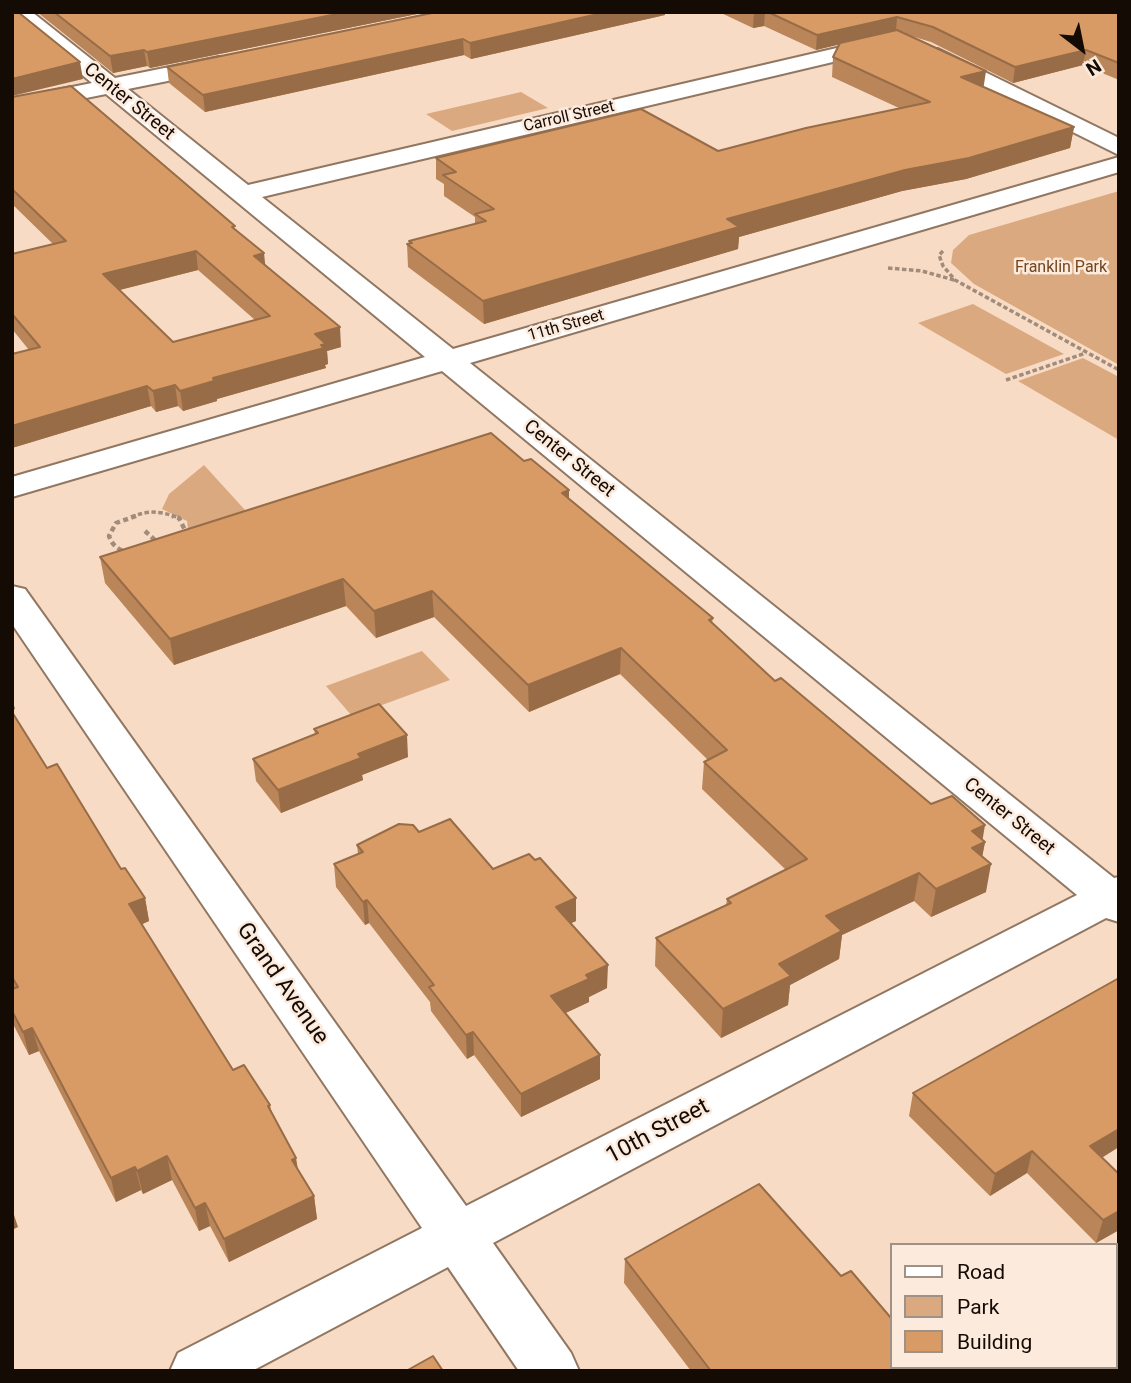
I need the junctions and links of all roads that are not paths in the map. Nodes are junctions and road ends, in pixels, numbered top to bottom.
1 (19, 12) edge
2 (239, 60) edge
3 (110, 86) junction
4 (12, 106) edge
5 (1119, 148) edge
6 (1119, 164) edge
7 (243, 194) junction
8 (447, 360) junction
9 (12, 486) edge
10 (12, 597) edge
11 (1115, 899) edge
12 (457, 1236) junction
13 (198, 1371) edge
14 (551, 1371) edge

1 - 3 street, Center Street
2 - 3 street
3 - 4 street
3 - 7 street, Center Street
5 - 7 street, Carroll Street
6 - 8 street, 11th Street
7 - 8 street, Center Street
8 - 9 street, 11th Street
8 - 11 street, Center Street
10 - 12 street, Grand Avenue
11 - 12 street, 10th Street
12 - 13 street, 10th Street
12 - 14 street, Grand Avenue

